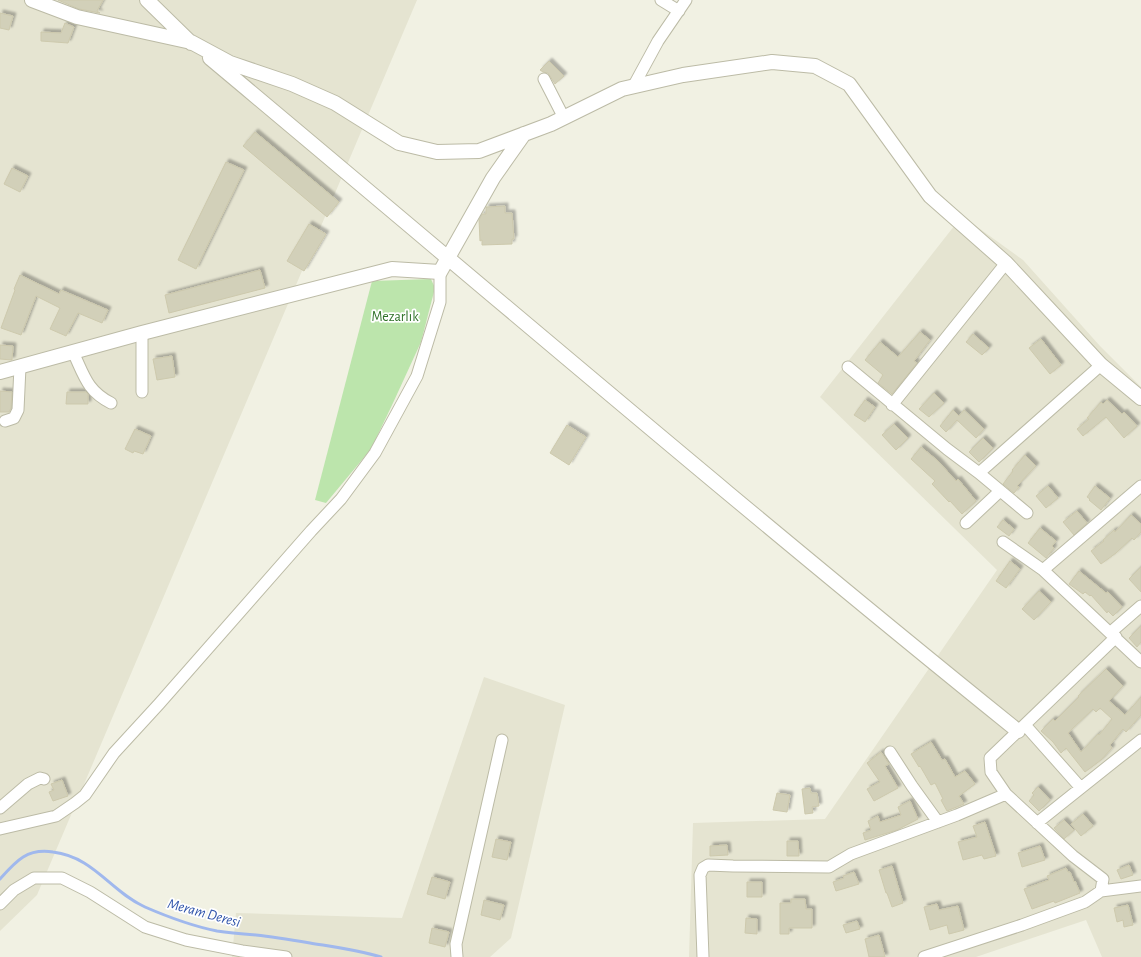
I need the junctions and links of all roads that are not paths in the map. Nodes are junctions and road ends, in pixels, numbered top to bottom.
1 (32, 0) edge
2 (147, 0) edge
3 (661, 0) edge
4 (686, 0) edge
5 (679, 10) junction
6 (190, 42) junction
7 (544, 79) dead end
8 (633, 87) junction
9 (564, 118) junction
10 (524, 134) junction
11 (449, 257) junction
12 (1006, 263) junction
13 (440, 272) junction
14 (142, 333) junction
15 (73, 352) junction
16 (1101, 365) junction
17 (20, 367) junction
18 (848, 367) dead end
19 (0, 372) edge
20 (142, 392) dead end
21 (1141, 398) edge
22 (111, 403) dead end
23 (892, 405) junction
24 (5, 421) dead end
25 (979, 473) junction
26 (1141, 486) edge
27 (1000, 491) junction
28 (1027, 513) dead end
29 (966, 522) dead end
30 (1003, 542) dead end
31 (1043, 570) junction
32 (1141, 606) edge
33 (1113, 635) junction
34 (1141, 662) edge
35 (1021, 728) junction
36 (502, 740) dead end
37 (1141, 740) edge
38 (890, 752) dead end
39 (44, 779) dead end
40 (1081, 788) junction
41 (1006, 794) junction
42 (0, 808) edge
43 (938, 822) junction
44 (1037, 823) junction
45 (0, 830) edge
46 (1141, 886) edge
47 (1101, 891) junction
48 (0, 904) edge
49 (242, 954) edge
50 (286, 957) edge
51 (457, 957) edge
52 (703, 957) edge
53 (924, 957) edge

1 - 6 street
2 - 6 street
3 - 5 street
4 - 5 street
5 - 8 street
6 - 10 street
6 - 11 street
7 - 9 street
8 - 9 street
8 - 12 street
9 - 10 street
10 - 11 street
11 - 13 street
11 - 35 street
12 - 16 street
12 - 23 street
13 - 14 street
13 - 45 street
14 - 15 street
14 - 20 street
15 - 17 street
15 - 22 street
16 - 21 street
16 - 25 street
17 - 19 street
17 - 24 street
18 - 23 street
23 - 25 street
25 - 27 street
26 - 31 street
27 - 28 street
27 - 29 street
30 - 31 street
31 - 33 street
32 - 33 street
33 - 34 street
33 - 35 street
35 - 40 street
35 - 41 street
36 - 51 street
37 - 40 street
38 - 43 street
39 - 42 street
40 - 44 street
41 - 43 street
41 - 44 street
43 - 52 street
44 - 47 street
46 - 47 street
47 - 53 street
48 - 49 street
49 - 50 street

